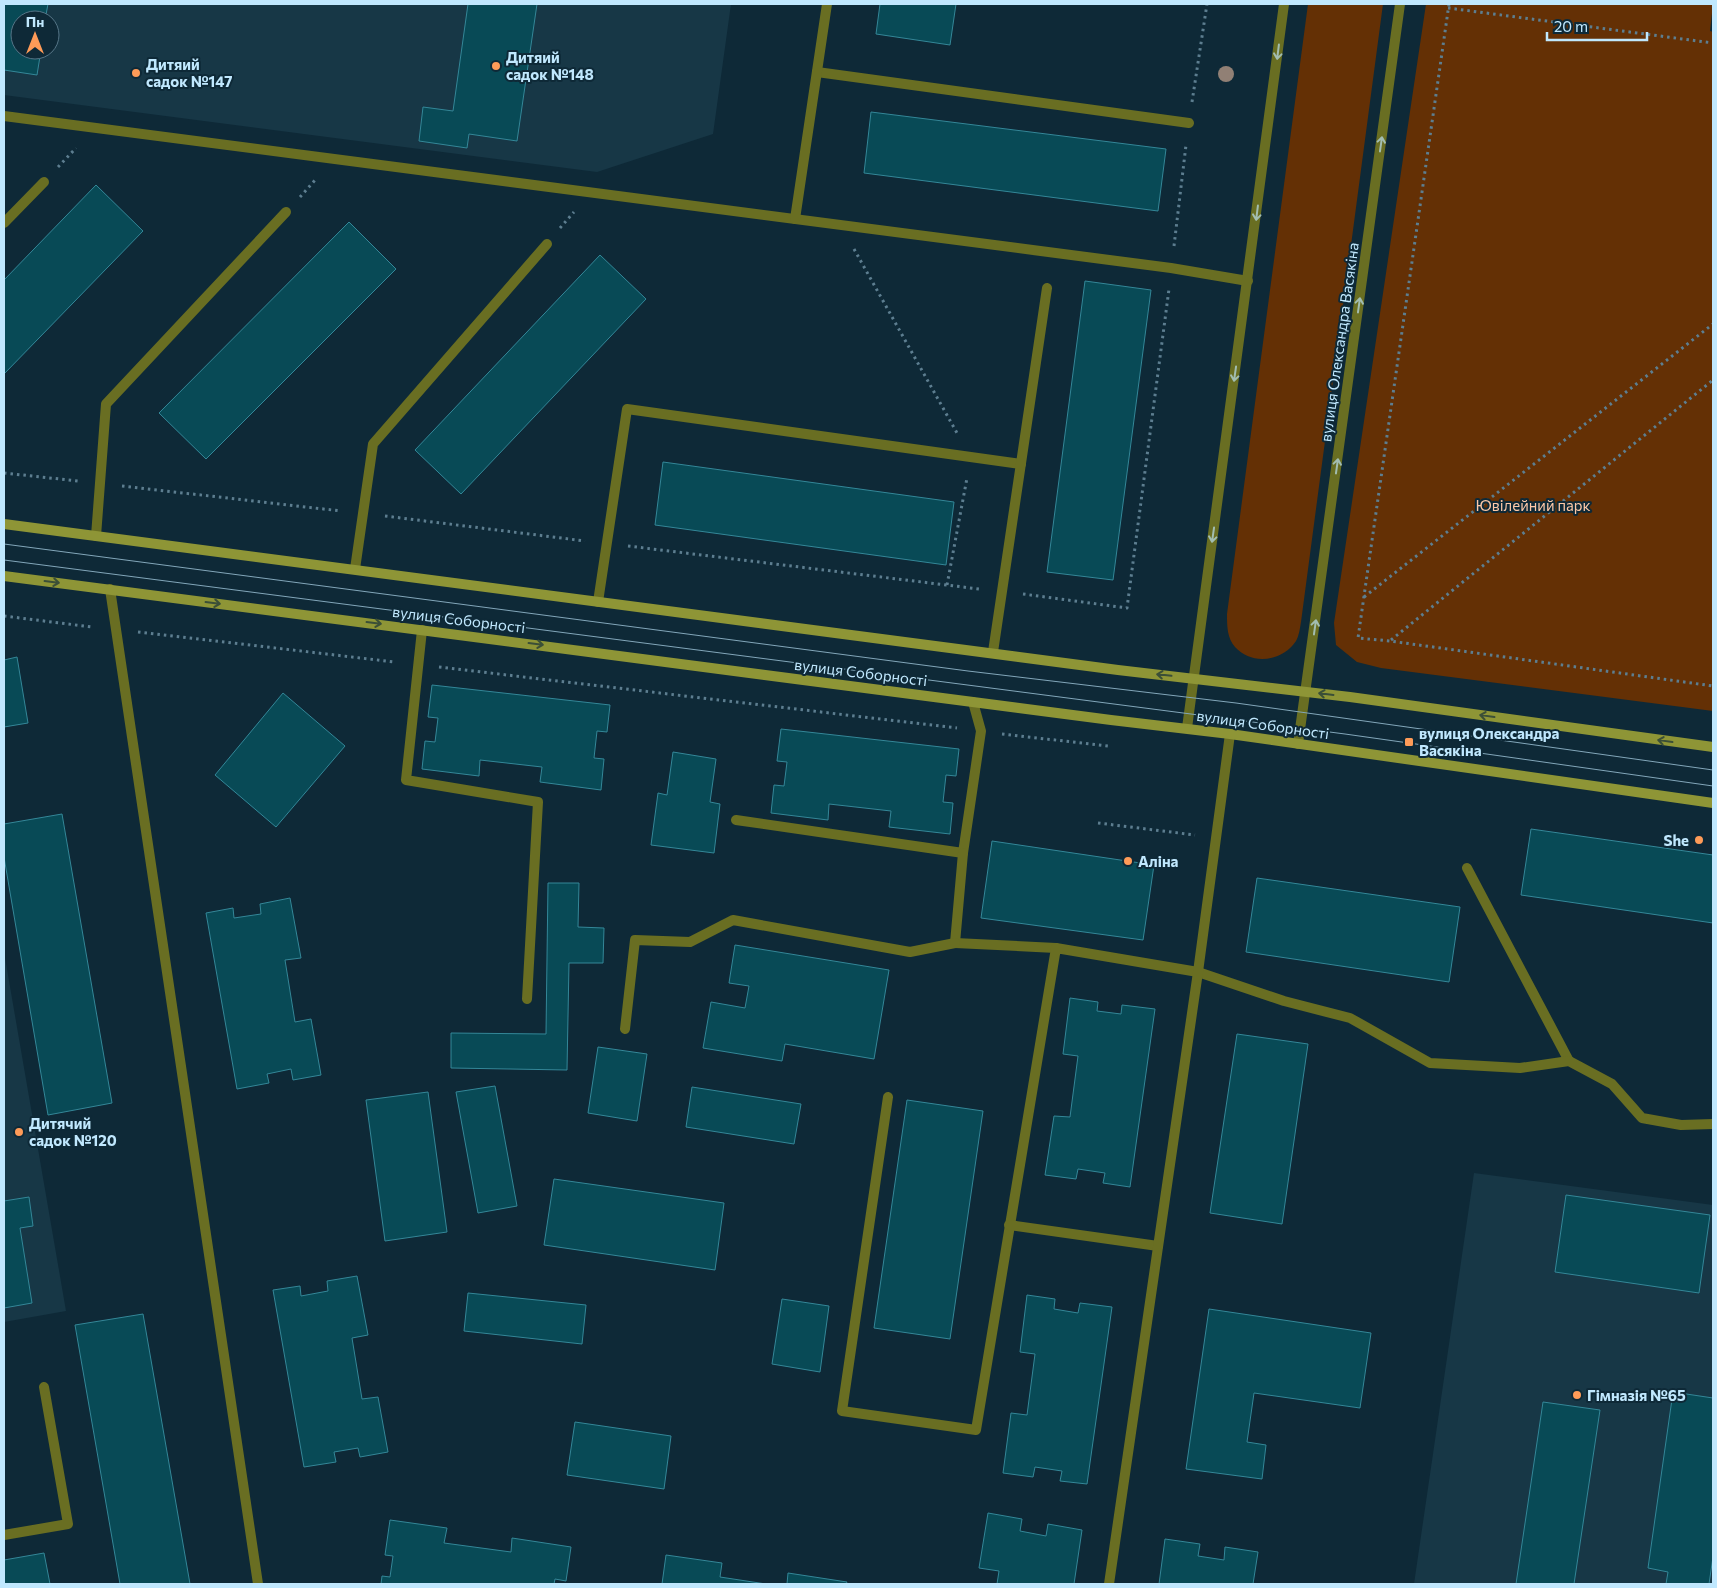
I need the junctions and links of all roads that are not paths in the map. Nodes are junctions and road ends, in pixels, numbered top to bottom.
1 (826, 4) edge
2 (1284, 4) edge
3 (1400, 4) edge
4 (816, 72) junction
5 (4, 116) edge
6 (1189, 123) road end
7 (44, 182) road end
8 (286, 212) road end
9 (795, 219) junction
10 (4, 223) edge
11 (547, 244) road end
12 (1248, 281) junction
13 (1046, 288) dead end
14 (1021, 464) junction
15 (4, 524) edge
16 (96, 536) junction
17 (355, 569) junction
18 (4, 576) edge
19 (110, 590) junction
20 (598, 602) junction
21 (422, 630) junction
22 (994, 652) junction
23 (1194, 678) junction
24 (1306, 692) junction
25 (973, 702) junction
26 (1187, 728) junction
27 (1230, 734) junction
28 (1298, 744) junction
29 (1713, 747) edge
30 (1713, 803) edge
31 (736, 820) dead end
32 (963, 852) junction
33 (1467, 868) dead end
34 (955, 943) junction
35 (1056, 948) junction
36 (1198, 972) junction
37 (527, 999) dead end
38 (625, 1030) dead end
39 (1569, 1061) junction
40 (888, 1097) dead end
41 (1713, 1124) edge
42 (1009, 1225) junction
43 (1158, 1246) junction
44 (44, 1386) dead end
45 (4, 1535) edge
46 (258, 1584) edge
47 (1109, 1584) edge

1 - 4 street
2 -> 12 street
24 -> 3 street, вулиця Олександра Васякіна
4 - 6 street
4 - 9 street
5 - 9 street
7 - 10 street
8 - 16 street
9 - 12 street
11 - 17 street
12 -> 23 street
13 - 14 street
14 - 20 street
14 - 22 street
15 - 16 main road
16 - 17 main road
17 - 20 main road
18 -> 19 main road, вулиця Соборності
19 -> 21 main road, вулиця Соборності
19 - 46 street
20 - 22 main road
21 -> 25 main road, вулиця Соборності
21 - 37 street
23 -> 22 main road
23 - 24 main road
23 - 26 street
24 - 28 street, вулиця Олександра Васякіна
29 -> 24 main road
25 - 26 main road, вулиця Соборності
25 - 32 street
26 - 27 main road, вулиця Соборності
27 - 28 main road, вулиця Соборності
27 - 36 street
28 - 30 main road, вулиця Соборності
31 - 32 street
32 - 34 street
33 - 39 street
34 - 35 street
34 - 38 street
35 - 36 street
35 - 42 street
36 - 39 street
36 - 43 street
39 - 41 street
40 - 42 street
42 - 43 street
43 - 47 street
44 - 45 street

